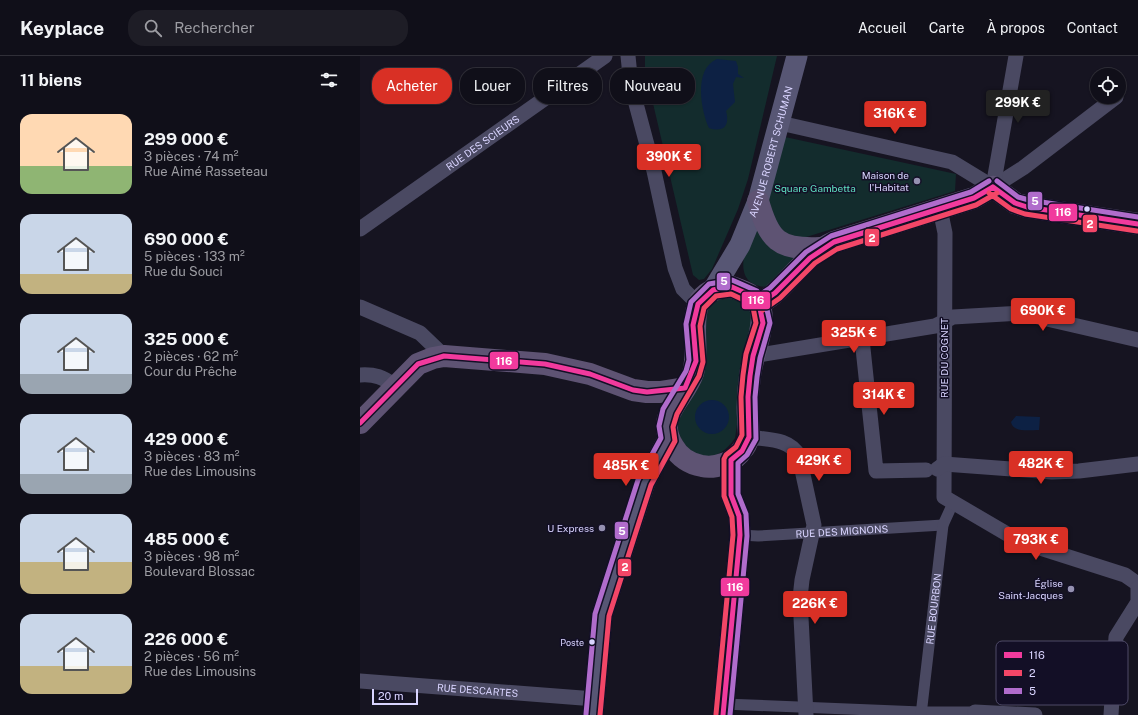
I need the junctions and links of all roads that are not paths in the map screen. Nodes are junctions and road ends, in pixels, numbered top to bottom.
1 (605, 56) edge
2 (628, 56) edge
3 (797, 56) edge
4 (1016, 56) edge
5 (1107, 104) edge
6 (780, 123) junction
7 (993, 187) junction
8 (758, 201) junction
9 (940, 209) junction
10 (1138, 224) edge
11 (360, 228) edge
12 (740, 245) junction
13 (820, 248) junction
14 (706, 297) junction
15 (751, 297) junction
16 (360, 307) edge
17 (944, 320) junction
18 (862, 338) junction
19 (1138, 340) edge
20 (444, 356) junction
21 (753, 356) junction
22 (360, 375) edge
23 (394, 386) junction
24 (685, 388) junction
25 (633, 390) junction
26 (360, 423) edge
27 (667, 433) junction
28 (749, 437) junction
29 (731, 460) junction
30 (1138, 464) edge
31 (936, 468) junction
32 (953, 503) junction
33 (944, 526) junction
34 (814, 533) junction
35 (740, 535) junction
36 (1138, 584) edge
37 (1138, 588) edge
38 (1138, 602) edge
39 (1116, 641) edge
40 (360, 681) edge
41 (1112, 705) edge
42 (594, 707) edge
43 (724, 710) edge
44 (806, 711) edge
45 (975, 712) joint
46 (921, 713) edge
47 (1035, 715) edge
48 (1111, 715) edge

1 - 11 street, RUE DES SCIEURS
2 - 14 street
3 - 6 main road, AVENUE ROBERT SCHUMAN
4 - 7 street
5 - 7 street
6 - 7 street
6 - 8 main road, AVENUE ROBERT SCHUMAN
7 - 9 main road
7 - 10 main road
8 - 12 main road, AVENUE ROBERT SCHUMAN
8 - 13 main road
9 - 13 main road
9 - 17 street, RUE DU COGNET
12 - 14 main road, AVENUE ROBERT SCHUMAN
12 - 15 main road, AVENUE ROBERT SCHUMAN
13 - 15 main road
14 - 15 main road
14 - 24 main road
15 - 21 main road
16 - 20 street
17 - 18 street
17 - 19 street
17 - 31 street, RUE DU COGNET
18 - 21 street
18 - 31 street
20 - 23 main road
20 - 25 main road
21 - 28 main road
22 - 23 street
23 - 26 main road
24 - 25 main road
24 - 27 main road
25 - 27 main road
27 - 29 main road
27 - 42 main road
28 - 29 main road
28 - 34 street
29 - 35 main road
30 - 31 street
31 - 32 street, RUE DU COGNET
32 - 33 street, RUE BOURBON
32 - 36 street
33 - 34 street, RUE DES MIGNONS
33 - 46 street, RUE BOURBON
34 - 35 street, RUE DES MIGNONS
34 - 44 street
35 - 43 main road
37 - 38 street
38 - 39 street
40 - 42 street, RUE DESCARTES
41 - 48 street
43 - 44 street
44 - 46 street
45 - 46 street
45 - 47 street

